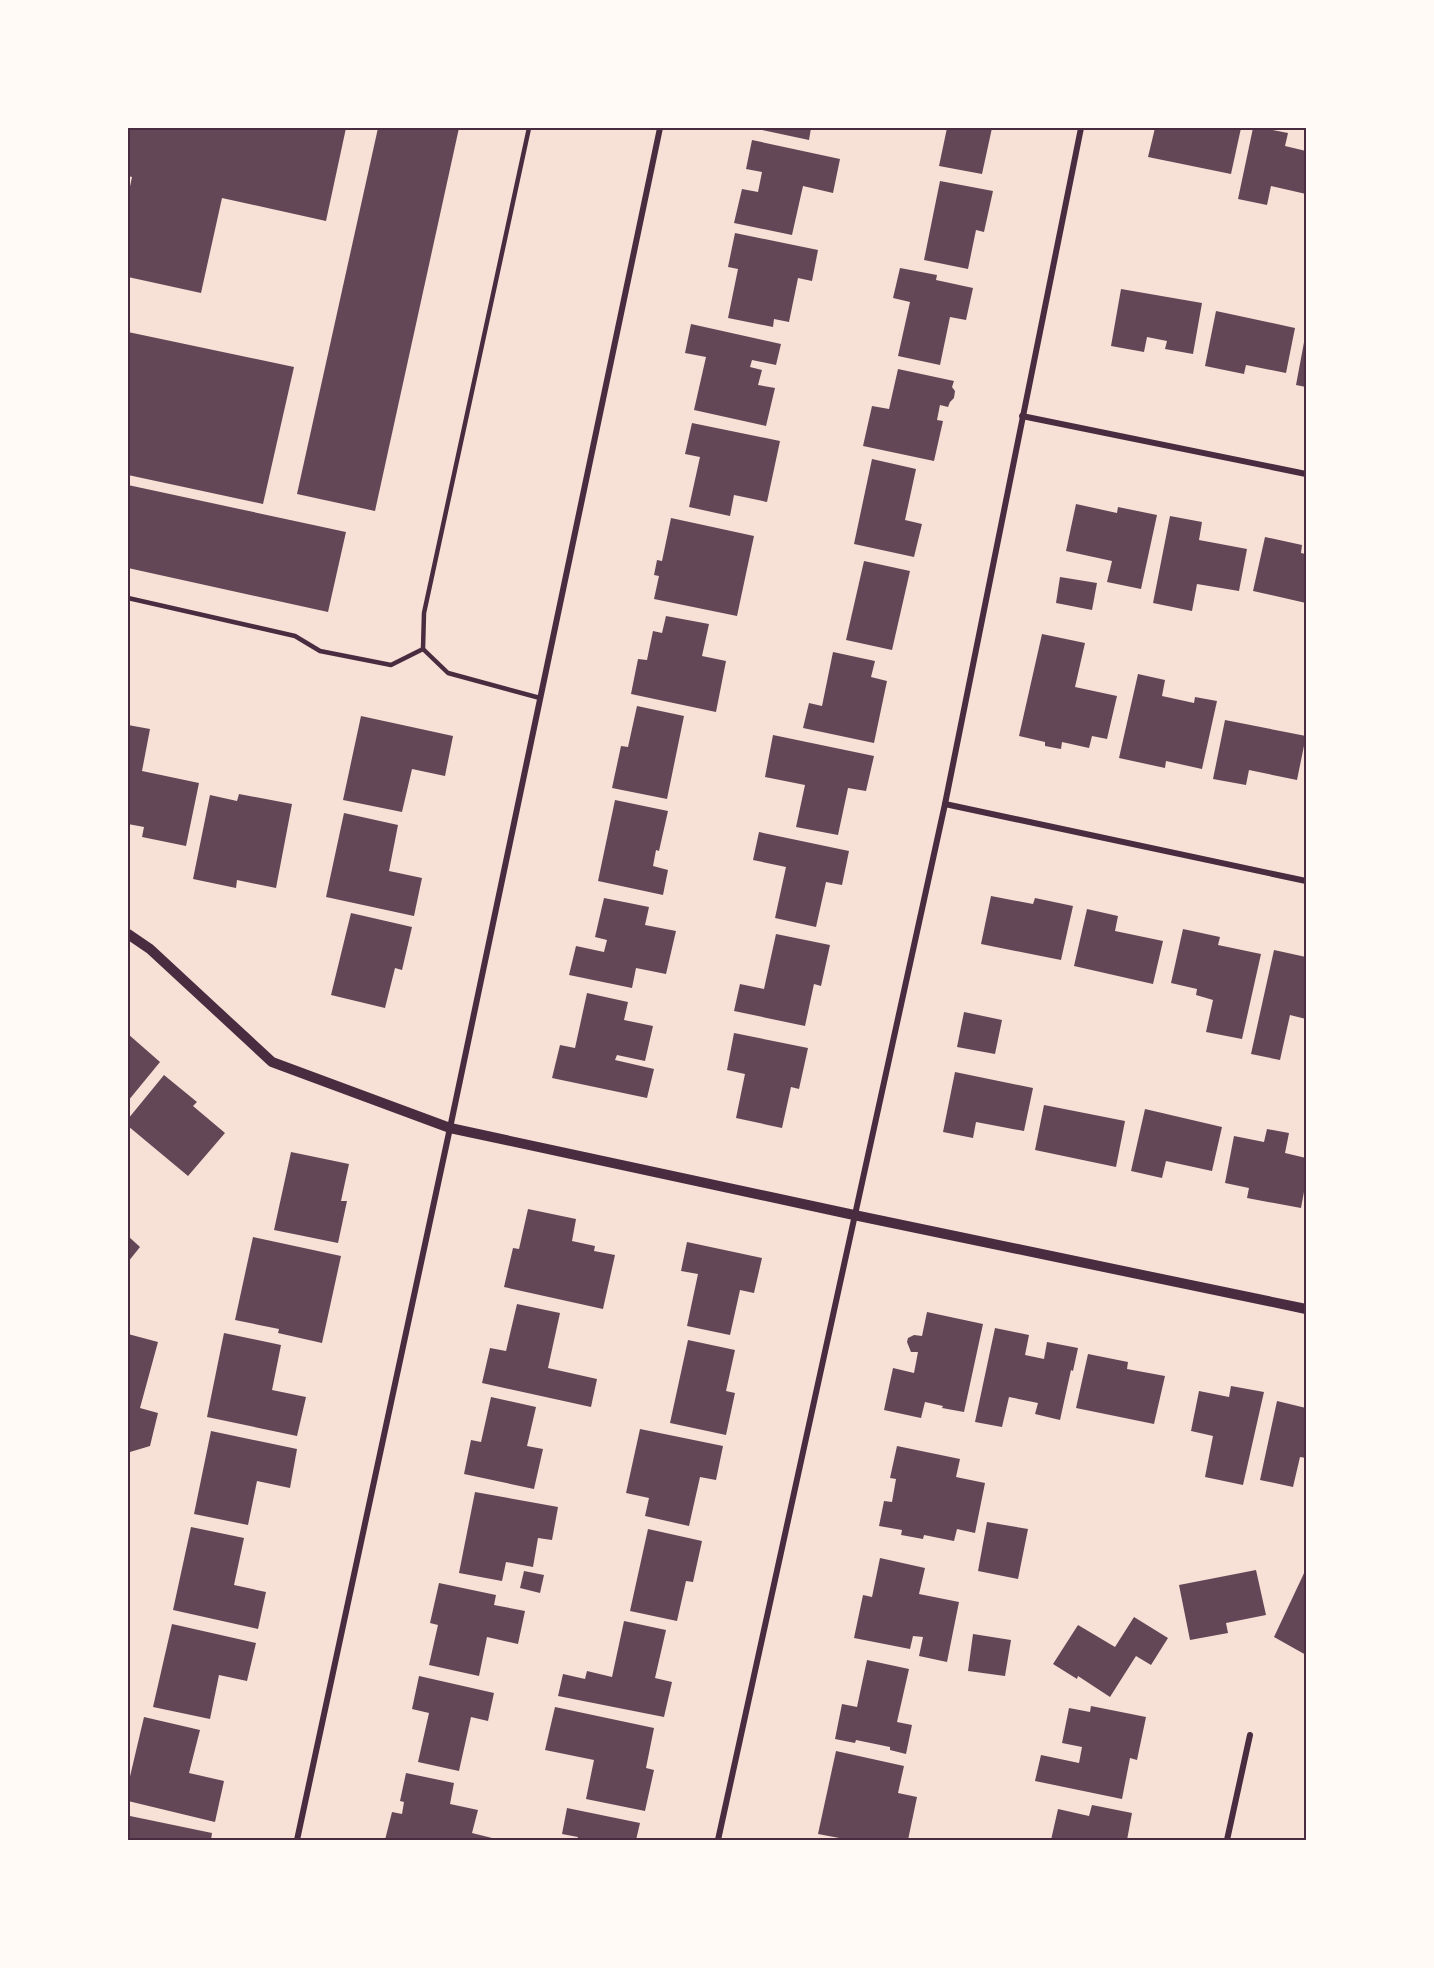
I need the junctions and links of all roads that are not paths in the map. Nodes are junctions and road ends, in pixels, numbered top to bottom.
1 (529, 128) edge
2 (660, 128) edge
3 (1081, 128) edge
4 (1022, 416) junction
5 (1306, 474) edge
6 (128, 598) edge
7 (423, 649) junction
8 (540, 698) junction
9 (945, 804) junction
10 (1306, 880) edge
11 (128, 934) edge
12 (450, 1128) junction
13 (854, 1215) junction
14 (1306, 1309) edge
15 (1250, 1734) dead end
16 (297, 1840) edge
17 (717, 1840) edge
18 (1227, 1840) edge

1 - 7 lane
2 - 8 street
3 - 4 street
4 - 5 street
4 - 9 street
6 - 7 lane
7 - 8 lane
8 - 12 street
9 - 10 street
9 - 13 street
11 - 12 street
12 - 13 street
12 - 16 street
13 - 14 street
13 - 17 street
15 - 18 street

